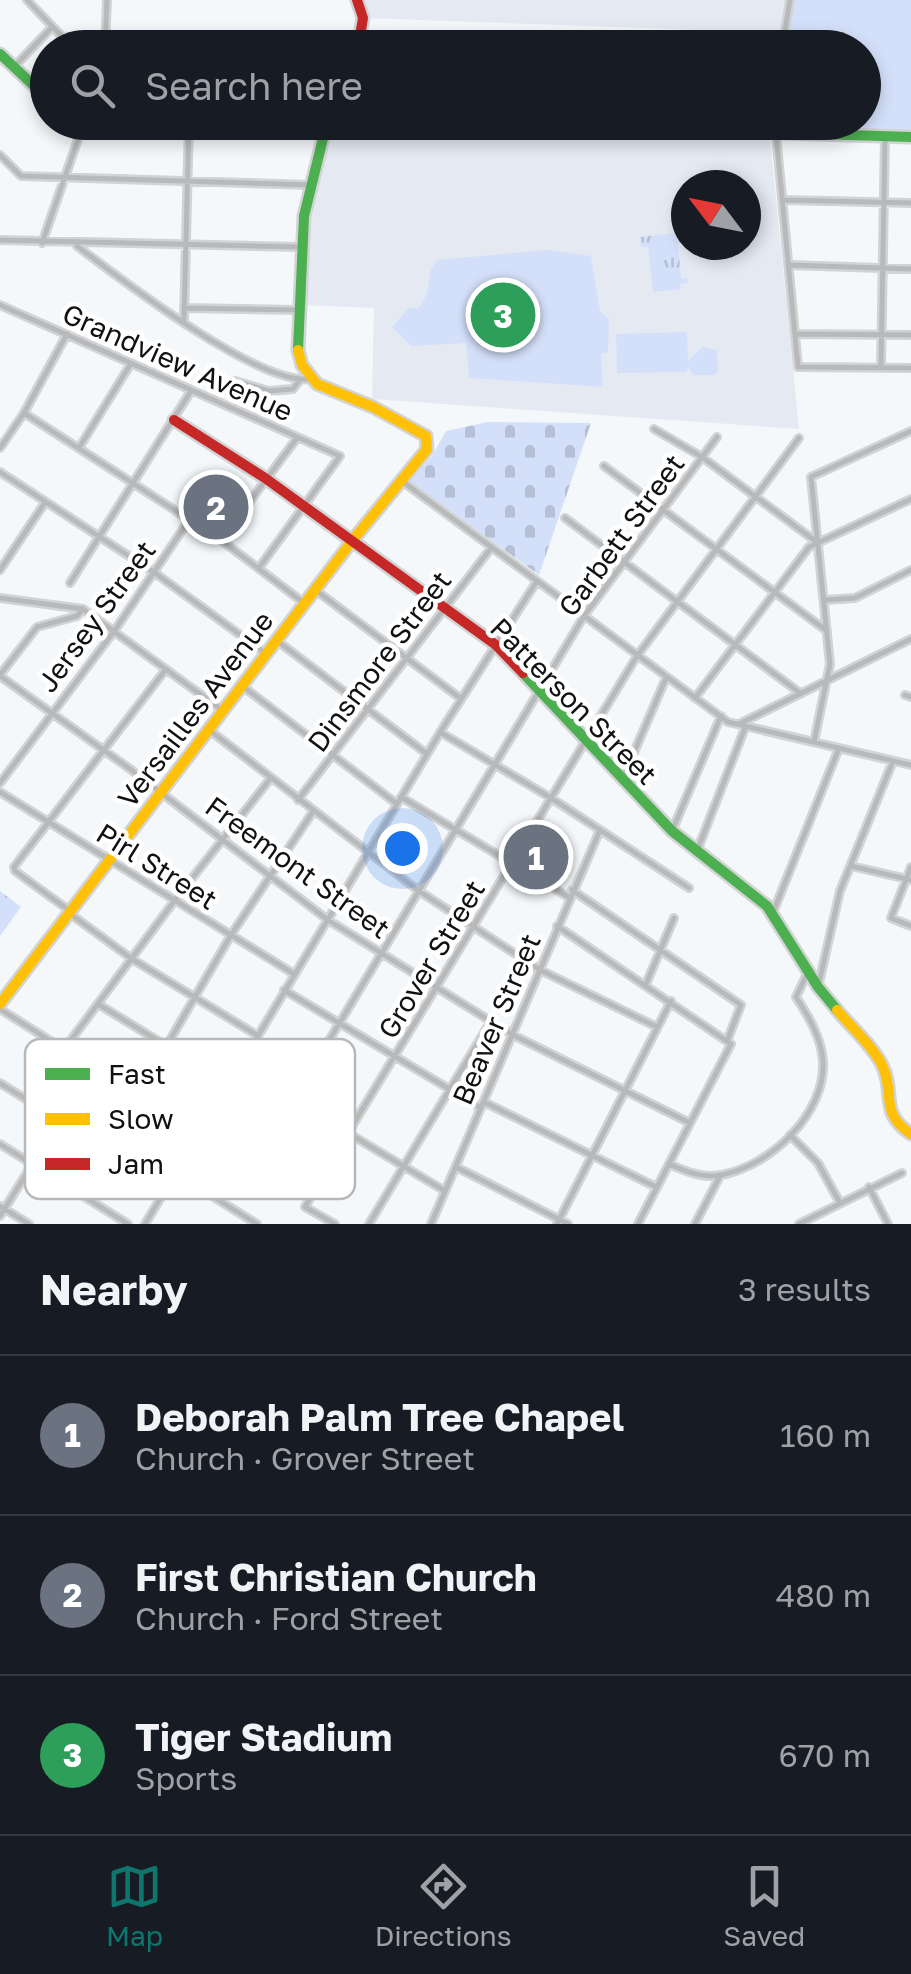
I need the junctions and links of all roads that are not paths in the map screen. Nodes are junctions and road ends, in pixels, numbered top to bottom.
1 (106, 0) edge
2 (357, 0) edge
3 (790, 0) edge
4 (31, 2) edge
5 (52, 26) junction
6 (48, 30) edge
7 (56, 30) edge
8 (105, 30) edge
9 (361, 30) edge
10 (785, 30) edge
11 (30, 50) edge
12 (0, 54) edge
13 (14, 67) junction
14 (30, 82) edge
15 (881, 136) edge
16 (885, 136) junction
17 (911, 137) edge
18 (78, 140) edge
19 (189, 140) edge
20 (323, 140) edge
21 (783, 140) edge
22 (0, 155) edge
23 (64, 180) junction
24 (188, 181) junction
25 (310, 184) junction
26 (784, 200) junction
27 (884, 201) junction
28 (911, 203) edge
29 (0, 240) edge
30 (42, 243) junction
31 (75, 244) junction
32 (186, 245) junction
33 (301, 247) junction
34 (789, 265) junction
35 (884, 268) junction
36 (911, 269) edge
37 (0, 306) edge
38 (184, 308) junction
39 (300, 310) junction
40 (184, 320) junction
41 (67, 334) junction
42 (796, 334) junction
43 (881, 334) junction
44 (911, 334) edge
45 (130, 364) junction
46 (881, 368) junction
47 (911, 368) edge
48 (305, 380) junction
49 (235, 382) dead end
50 (191, 390) junction
51 (24, 413) junction
52 (174, 420) junction
53 (654, 429) dead end
54 (911, 430) edge
55 (297, 437) junction
56 (717, 437) dead end
57 (800, 438) dead end
58 (0, 448) edge
59 (79, 448) junction
60 (702, 457) junction
61 (604, 466) dead end
62 (0, 472) edge
63 (265, 478) junction
64 (400, 479) junction
65 (133, 483) junction
66 (755, 497) junction
67 (911, 498) edge
68 (44, 504) junction
69 (305, 506) junction
70 (663, 509) junction
71 (565, 518) dead end
72 (189, 520) junction
73 (98, 538) junction
74 (221, 540) junction
75 (352, 541) junction
76 (818, 544) junction
77 (491, 546) junction
78 (716, 549) junction
79 (624, 562) junction
80 (259, 568) junction
81 (0, 570) edge
82 (911, 570) edge
83 (154, 573) junction
84 (537, 580) junction
85 (70, 583) dead end
86 (314, 590) junction
87 (776, 593) junction
88 (0, 598) edge
89 (825, 600) junction
90 (678, 602) junction
91 (304, 603) junction
92 (443, 608) junction
93 (83, 610) junction
94 (584, 616) junction
95 (116, 630) junction
96 (827, 631) junction
97 (911, 639) edge
98 (276, 640) junction
99 (736, 644) junction
100 (496, 645) junction
101 (265, 653) junction
102 (637, 656) junction
103 (405, 658) junction
104 (166, 669) junction
105 (0, 675) edge
106 (667, 676) junction
107 (827, 679) junction
108 (241, 685) junction
109 (541, 690) junction
110 (800, 693) junction
111 (695, 698) junction
112 (460, 699) junction
113 (222, 710) junction
114 (366, 710) junction
115 (50, 714) junction
116 (720, 716) junction
117 (736, 725) junction
118 (745, 728) junction
119 (208, 729) junction
120 (440, 732) junction
121 (586, 738) junction
122 (814, 742) junction
123 (839, 748) junction
124 (104, 750) junction
125 (426, 754) junction
126 (332, 755) junction
127 (893, 760) junction
128 (911, 765) edge
129 (495, 766) junction
130 (270, 779) junction
131 (622, 780) junction
132 (0, 783) edge
133 (0, 792) edge
134 (160, 792) junction
135 (401, 796) junction
136 (551, 798) junction
137 (298, 800) junction
138 (397, 804) junction
139 (313, 812) junction
140 (48, 822) junction
141 (457, 829) junction
142 (600, 830) junction
143 (672, 831) junction
144 (222, 839) junction
145 (696, 853) junction
146 (369, 854) junction
147 (108, 860) junction
148 (512, 864) junction
149 (851, 866) junction
150 (911, 867) edge
151 (270, 877) junction
152 (909, 880) edge
153 (688, 888) dead end
154 (419, 890) junction
155 (571, 894) junction
156 (175, 900) junction
157 (70, 912) junction
158 (772, 914) junction
159 (674, 918) dead end
160 (328, 920) junction
161 (474, 926) junction
162 (557, 926) junction
163 (911, 926) edge
164 (231, 935) junction
165 (661, 950) junction
166 (382, 954) junction
167 (132, 959) junction
168 (540, 970) junction
169 (808, 972) junction
170 (294, 974) junction
171 (646, 984) junction
172 (437, 986) junction
173 (818, 987) junction
174 (284, 990) junction
175 (194, 997) junction
176 (671, 1001) junction
177 (98, 1004) junction
178 (0, 1006) edge
179 (492, 1019) junction
180 (340, 1024) junction
181 (657, 1027) junction
182 (256, 1034) junction
183 (513, 1035) junction
184 (51, 1039) edge
185 (72, 1039) edge
186 (155, 1039) edge
187 (169, 1039) edge
188 (253, 1039) edge
189 (331, 1039) edge
190 (729, 1042) junction
191 (395, 1056) junction
192 (0, 1083) edge
193 (450, 1089) junction
194 (625, 1091) junction
195 (25, 1098) edge
196 (482, 1105) junction
197 (355, 1122) edge
198 (690, 1123) junction
199 (911, 1134) edge
200 (790, 1135) junction
201 (355, 1138) edge
202 (0, 1144) edge
203 (592, 1155) junction
204 (25, 1160) edge
205 (669, 1164) junction
206 (404, 1166) junction
207 (456, 1167) junction
208 (902, 1173) dead end
209 (25, 1174) edge
210 (720, 1176) junction
211 (656, 1187) junction
212 (869, 1187) junction
213 (445, 1191) junction
214 (88, 1199) edge
215 (159, 1199) edge
216 (217, 1199) edge
217 (310, 1199) edge
218 (840, 1203) junction
219 (2, 1207) edge
220 (0, 1216) edge
221 (558, 1222) edge
222 (332, 1223) edge
223 (29, 1224) edge
224 (128, 1224) edge
225 (144, 1224) edge
226 (257, 1224) edge
227 (369, 1224) edge
228 (430, 1224) edge
229 (568, 1224) edge
230 (638, 1224) edge
231 (695, 1224) edge
232 (799, 1224) edge
233 (888, 1224) edge

1 - 8 street
2 - 9 street
3 - 10 street
4 - 5 street
5 - 6 street
5 - 7 street
11 - 13 street
12 - 13 street
13 - 14 street
15 - 16 street
16 - 17 street
16 - 27 street
18 - 23 street
19 - 24 street
20 - 25 street
21 - 26 street
22 - 23 street
23 - 24 street
23 - 30 street
24 - 25 street
24 - 32 street
25 - 33 street
26 - 27 street
26 - 34 street
27 - 28 street
27 - 35 street
29 - 30 street
30 - 31 street
31 - 32 street
31 - 40 street
32 - 33 street
32 - 38 street
33 - 39 street
34 - 35 street
34 - 42 street
35 - 36 street
35 - 43 street
37 - 41 street, Grandview Avenue
38 - 39 street
38 - 40 street
39 - 48 street
40 - 48 street
41 - 45 street, Grandview Avenue
41 - 51 street
42 - 43 street
42 - 46 street
43 - 44 street
43 - 46 street
45 - 50 street, Grandview Avenue
45 - 59 street
46 - 47 street
48 - 49 street
48 - 64 street, Versailles Avenue
50 - 52 street
50 - 55 street, Grandview Avenue
51 - 58 street
51 - 59 street
52 - 63 street, Patterson Street
52 - 65 street
53 - 60 street
54 - 76 street
55 - 63 street
55 - 69 street, Grandview Avenue
56 - 60 street, Garbett Street
57 - 66 street, Grover Street
59 - 65 street
60 - 66 street
60 - 70 street, Garbett Street
61 - 70 street
62 - 68 street
63 - 69 street, Patterson Street
63 - 74 street
64 - 75 street, Versailles Avenue
64 - 77 street
65 - 72 street
65 - 73 street
66 - 76 street
66 - 78 street, Grover Street
67 - 76 street
68 - 73 street
68 - 81 street
69 - 75 street, Patterson Street
69 - 80 street
70 - 78 street
70 - 79 street, Garbett Street
71 - 79 street
72 - 74 street
72 - 83 street, Jersey Street
73 - 83 street
73 - 85 street
74 - 80 street
75 - 86 street, Versailles Avenue
75 - 92 street, Patterson Street
76 - 87 street
76 - 89 street
77 - 84 street
77 - 92 street, Dinsmore Street
78 - 87 street
78 - 90 street, Grover Street
79 - 90 street
79 - 94 street, Garbett Street
80 - 91 street
82 - 89 street
83 - 95 street, Jersey Street
83 - 101 street
84 - 94 street
84 - 100 street
86 - 91 street, Versailles Avenue
86 - 103 street
87 - 96 street
87 - 99 street
88 - 93 street
89 - 96 street
90 - 99 street
90 - 102 street, Grover Street
91 - 98 street, Versailles Avenue
92 - 100 street, Patterson Street
92 - 103 street, Dinsmore Street
93 - 95 street
93 - 105 street
94 - 102 street
94 - 109 street, Garbett Street
95 - 104 street
95 - 115 street, Jersey Street
96 - 107 street
97 - 107 street
98 - 101 street, Versailles Avenue
98 - 114 street
99 - 110 street
99 - 111 street
100 - 109 street, Patterson Street
100 - 112 street
101 - 108 street, Versailles Avenue
102 - 106 street
102 - 121 street, Grover Street
103 - 112 street
103 - 114 street, Dinsmore Street
104 - 113 street
104 - 124 street
105 - 115 street, Freemont Street
106 - 111 street
106 - 131 street
107 - 110 street
107 - 122 street
108 - 113 street, Versailles Avenue
108 - 126 street
109 - 121 street, Patterson Street
109 - 129 street, Garbett Street
110 - 117 street
111 - 116 street
112 - 120 street
113 - 119 street, Versailles Avenue
114 - 125 street
114 - 126 street, Dinsmore Street
115 - 124 street, Freemont Street
115 - 132 street, Jersey Street
116 - 117 street
116 - 143 street
117 - 118 street
118 - 122 street
118 - 145 street
119 - 130 street
119 - 134 street, Versailles Avenue
120 - 125 street
120 - 129 street
121 - 131 street, Patterson Street
121 - 136 street, Grover Street
122 - 123 street
123 - 127 street
123 - 158 street
124 - 134 street, Freemont Street
124 - 140 street
125 - 135 street
126 - 137 street, Dinsmore Street
126 - 138 street
127 - 128 street
127 - 149 street
129 - 136 street
129 - 141 street, Garbett Street
130 - 137 street
130 - 144 street
131 - 143 street, Patterson Street
133 - 140 street, Pirl Street
134 - 144 street, Freemont Street
134 - 147 street, Versailles Avenue
135 - 138 street
135 - 141 street
136 - 142 street
136 - 148 street, Grover Street
137 - 139 street
138 - 146 street
139 - 146 street
139 - 151 street
140 - 147 street, Pirl Street
140 - 157 street
141 - 148 street
141 - 154 street, Garbett Street
142 - 153 street
142 - 155 street, Beaver Street
143 - 145 street, Patterson Street
144 - 151 street, Freemont Street
144 - 156 street
145 - 158 street, Patterson Street
146 - 154 street
146 - 160 street
147 - 156 street, Pirl Street
147 - 157 street, Versailles Avenue
148 - 155 street
148 - 161 street, Grover Street
149 - 152 street
149 - 173 street
150 - 152 street
151 - 160 street, Freemont Street
151 - 164 street
152 - 163 street
154 - 161 street
154 - 166 street, Garbett Street
155 - 162 street, Beaver Street
155 - 165 street
156 - 164 street, Pirl Street
156 - 167 street
157 - 167 street
157 - 178 street, Versailles Avenue
158 - 169 street, Patterson Street
159 - 165 street
160 - 166 street, Freemont Street
160 - 170 street
161 - 168 street
161 - 172 street, Grover Street
162 - 168 street, Beaver Street
162 - 171 street
164 - 170 street, Pirl Street
164 - 175 street
165 - 171 street
165 - 190 street
166 - 172 street, Freemont Street
166 - 180 street, Garbett Street
167 - 175 street
167 - 177 street
168 - 181 street
168 - 183 street, Beaver Street
169 - 173 street, Patterson Street
169 - 200 street
170 - 174 street
171 - 176 street
172 - 179 street, Freemont Street
172 - 191 street, Grover Street
173 - 199 street, Patterson Street
174 - 180 street
174 - 182 street
175 - 182 street
175 - 187 street
176 - 181 street
176 - 190 street
177 - 185 street
177 - 186 street
178 - 184 street
179 - 183 street, Freemont Street
179 - 193 street
180 - 189 street, Garbett Street
180 - 191 street
181 - 194 street
182 - 188 street
183 - 194 street, Freemont Street
183 - 196 street, Beaver Street
190 - 198 street
191 - 193 street
191 - 197 street, Grover Street
192 - 195 street
193 - 196 street
193 - 206 street
194 - 198 street, Freemont Street
194 - 203 street
196 - 203 street
196 - 207 street, Beaver Street
198 - 205 street
200 - 210 street
200 - 218 street
201 - 206 street
202 - 204 street
203 - 211 street
203 - 221 street
205 - 210 street
205 - 211 street
206 - 213 street
206 - 227 street
207 - 213 street, Beaver Street
207 - 221 street
208 - 212 street
209 - 219 street
210 - 231 street
211 - 230 street
212 - 218 street
212 - 233 street
213 - 228 street, Beaver Street
214 - 224 street
215 - 225 street
216 - 226 street
217 - 222 street, Grover Street
218 - 232 street
219 - 220 street
219 - 223 street
221 - 229 street

